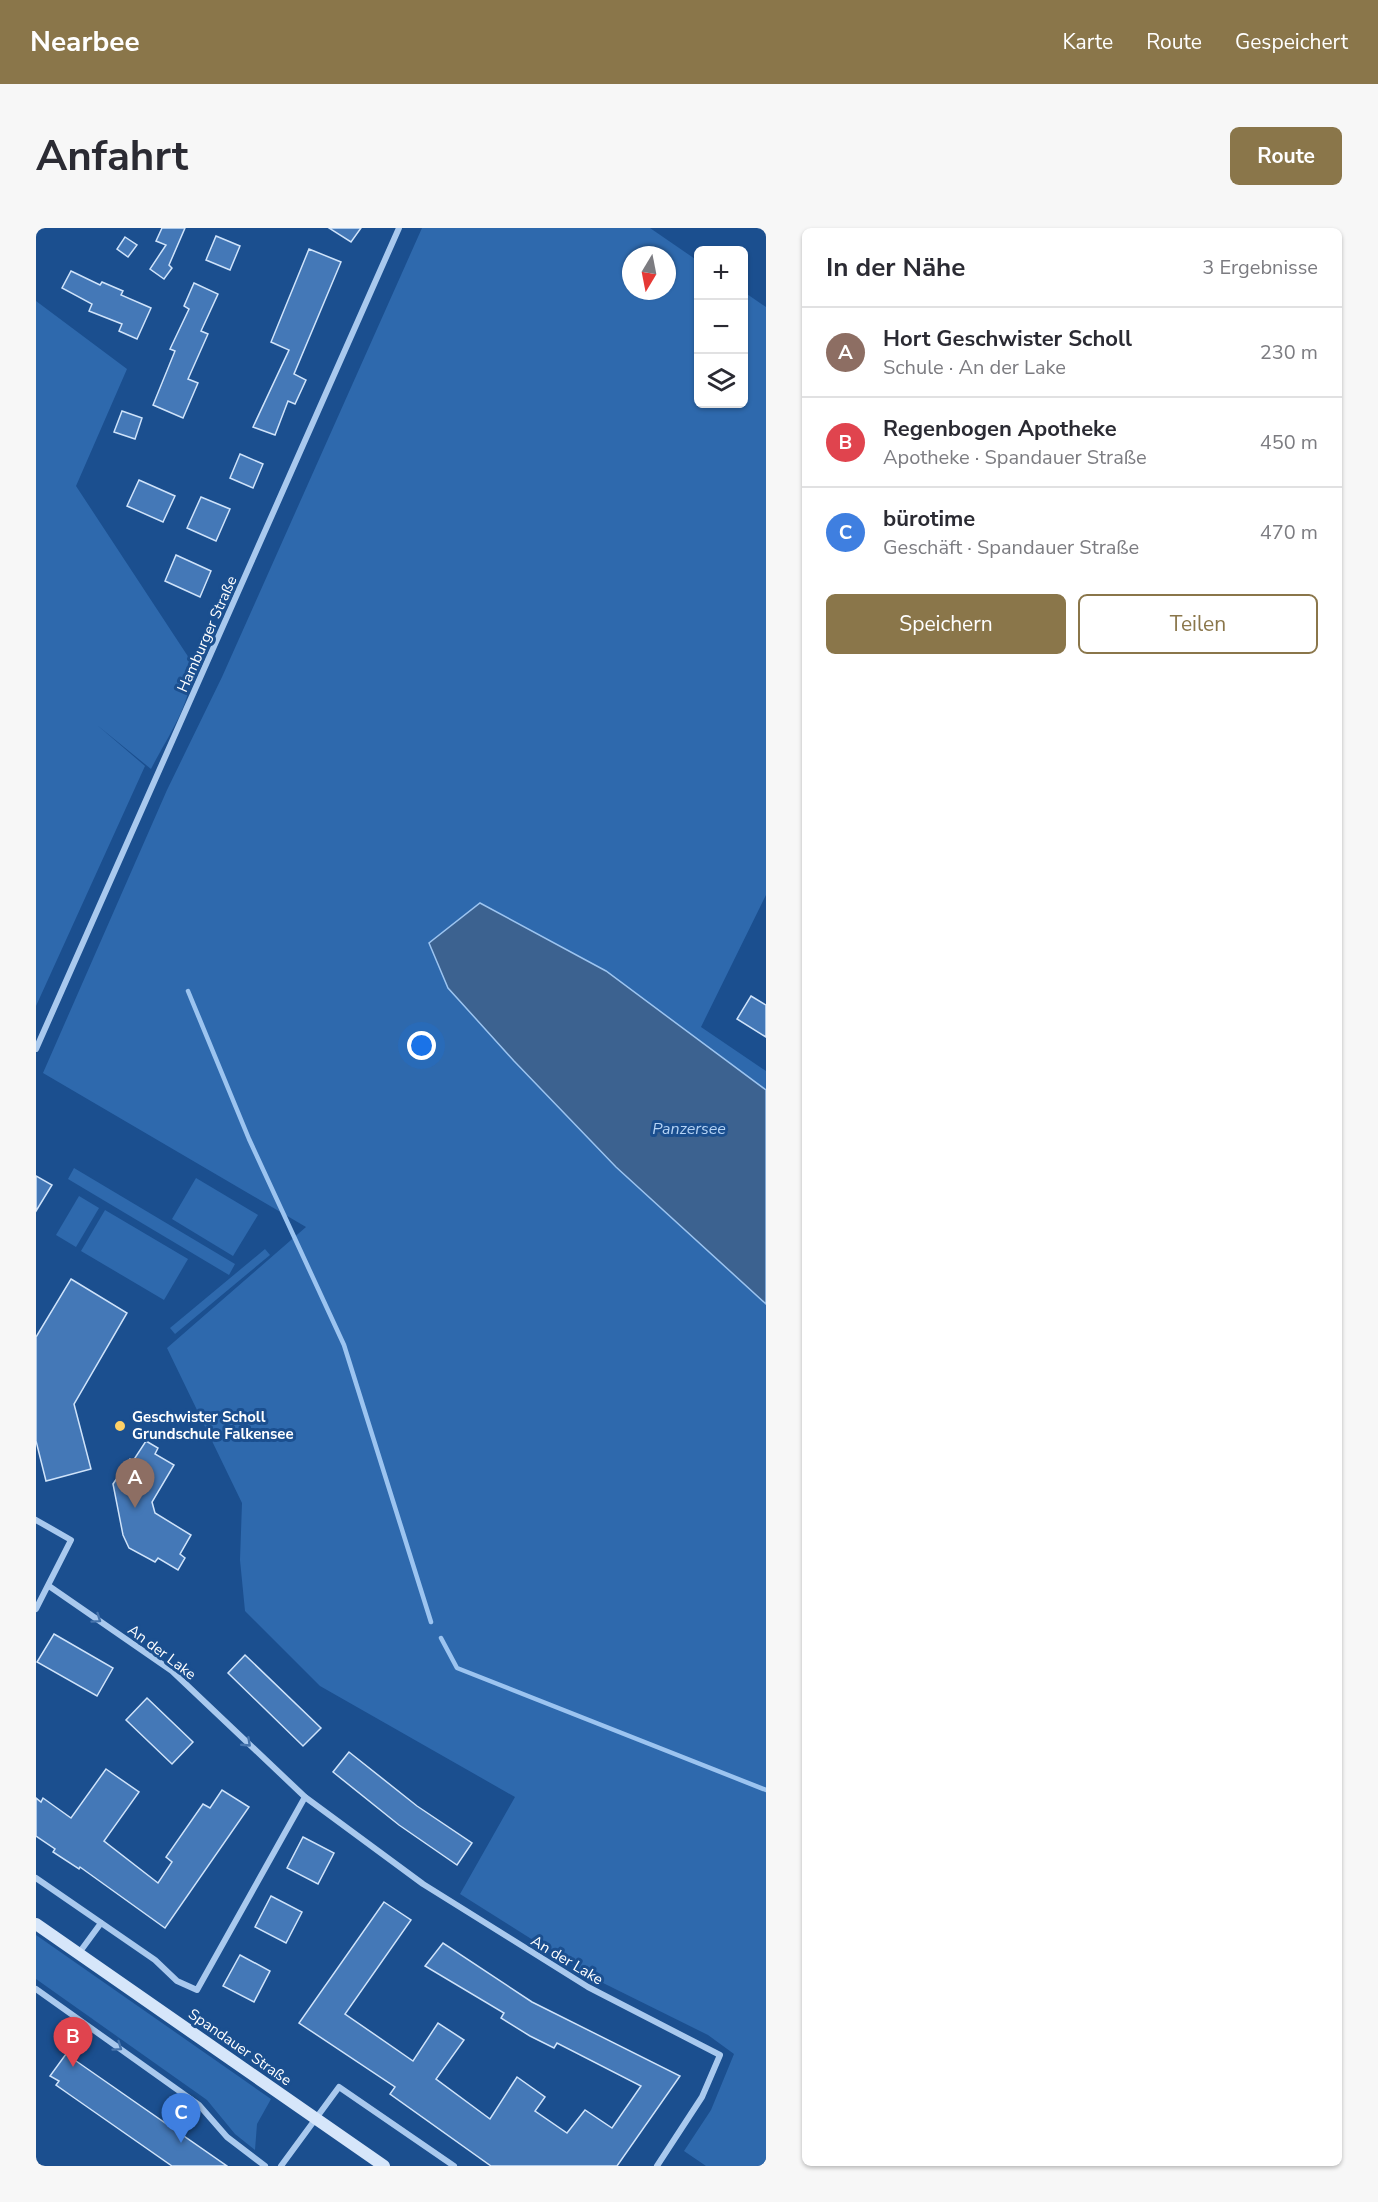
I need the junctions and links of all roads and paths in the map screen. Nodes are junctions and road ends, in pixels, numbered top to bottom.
1 (399, 228) edge
2 (36, 1048) edge
3 (36, 1520) edge
4 (49, 1586) junction
5 (36, 1609) edge
6 (305, 1797) junction
7 (36, 1878) edge
8 (101, 1923) junction
9 (36, 1924) edge
10 (79, 1953) junction
11 (36, 1989) edge
12 (315, 2118) junction
13 (265, 2166) edge
14 (281, 2166) edge
15 (384, 2166) edge
16 (454, 2166) edge
17 (657, 2166) edge

1 - 2 street, Hamburger Straße
3 - 4 street
4 - 5 street
4 -> 6 street, An der Lake
6 - 8 street, Spandauer Straße
6 - 17 street, An der Lake
7 - 8 street, Spandauer Straße
8 - 10 street
9 - 10 main road, Spandauer Straße
10 - 12 main road, Spandauer Straße
11 -> 13 street
12 - 14 street
12 - 15 main road, Spandauer Straße
12 - 16 street

